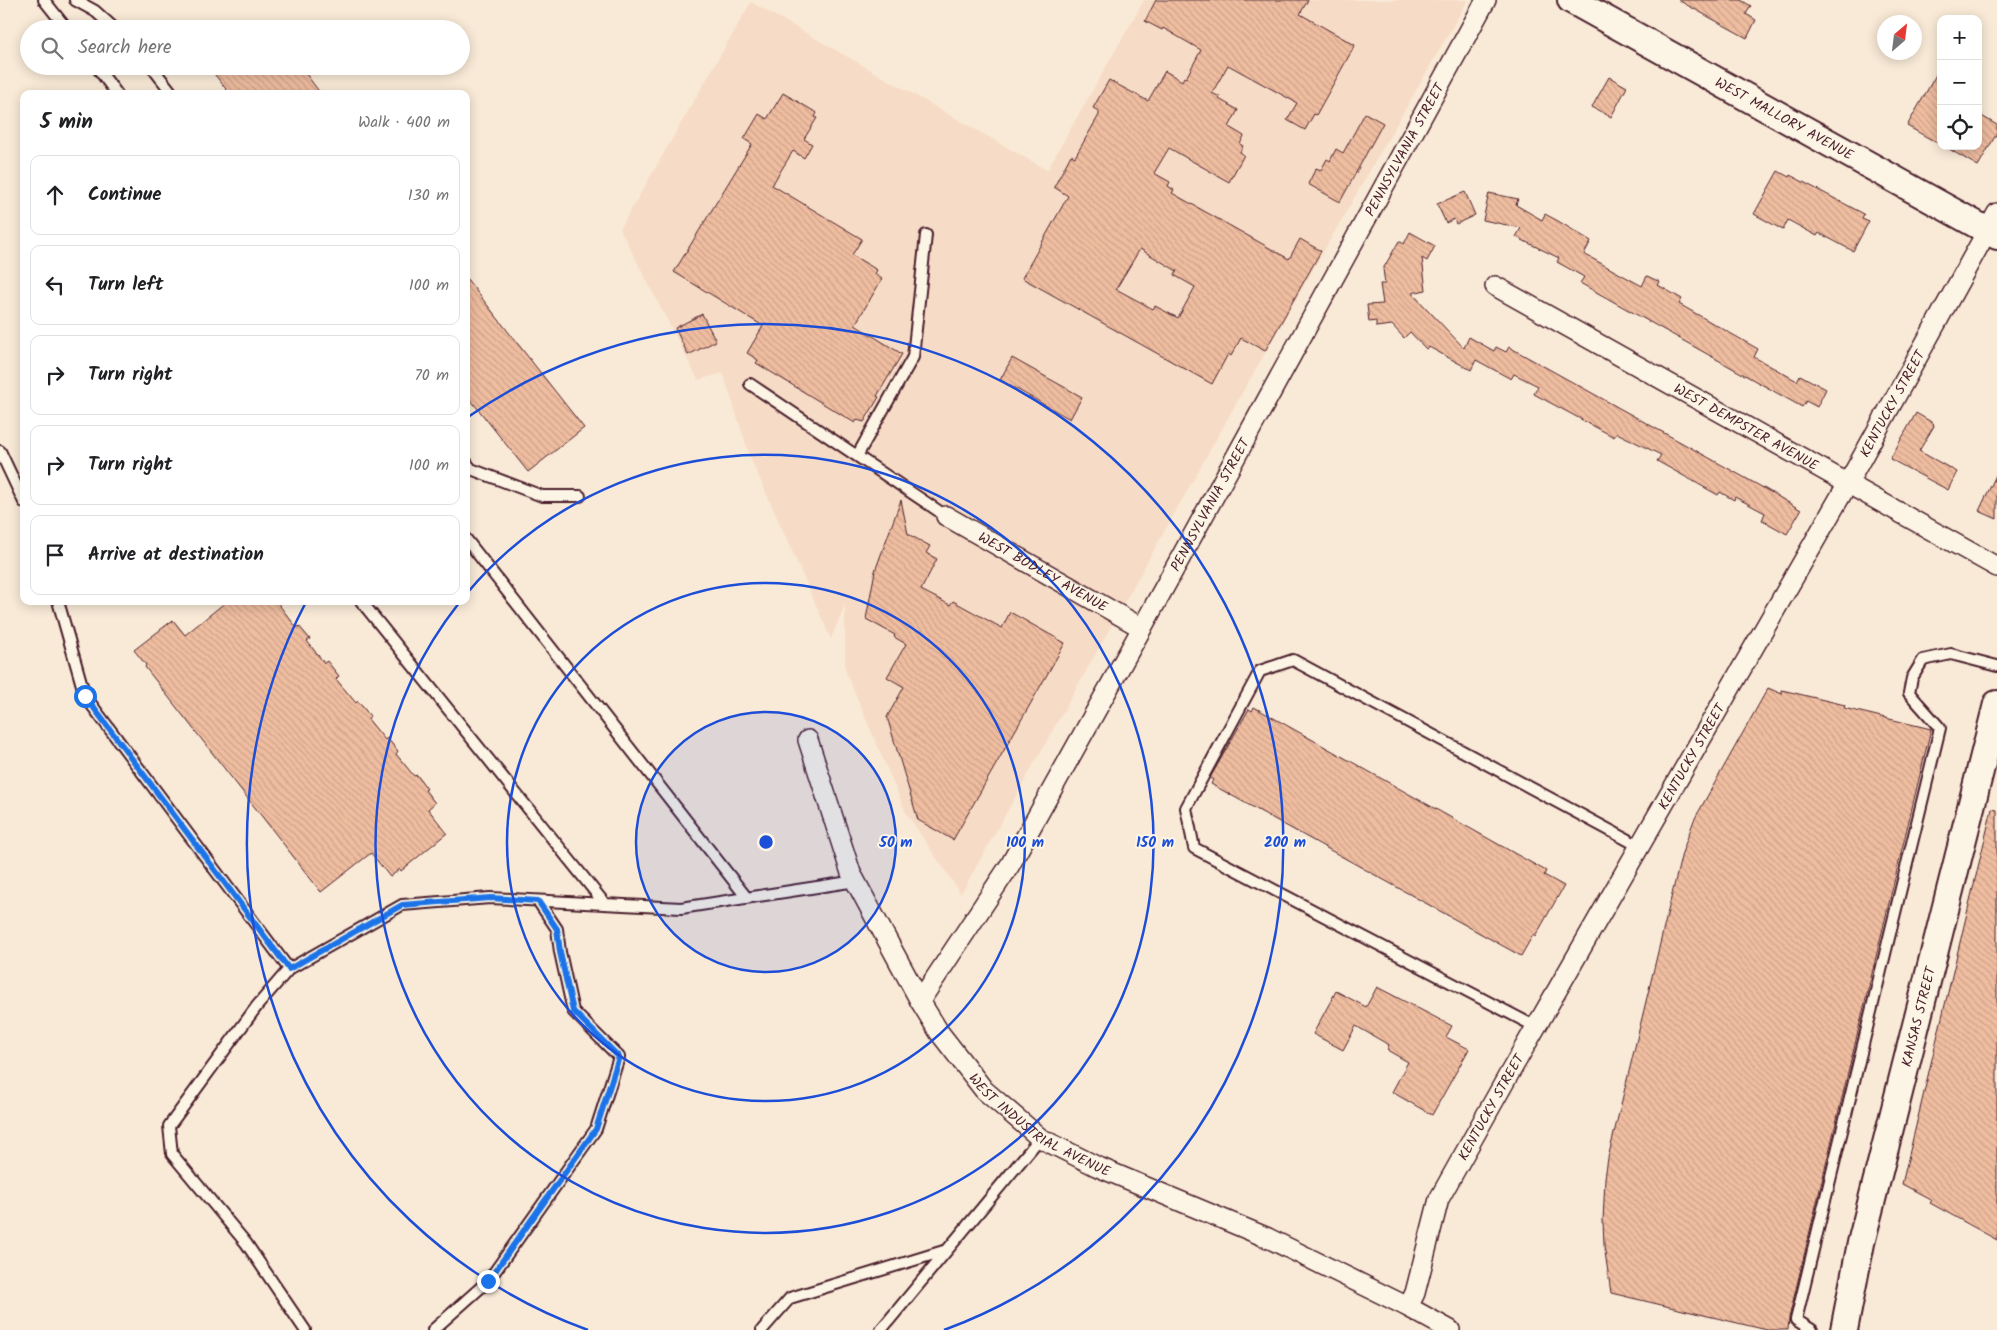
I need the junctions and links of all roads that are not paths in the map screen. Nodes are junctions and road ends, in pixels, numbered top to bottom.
1 (44, 0) edge
2 (74, 0) edge
3 (1486, 0) edge
4 (1571, 0) edge
5 (60, 20) edge
6 (105, 20) edge
7 (103, 75) edge
8 (158, 75) edge
9 (115, 90) edge
10 (170, 90) edge
11 (1994, 227) edge
12 (926, 235) dead end
13 (1495, 286) dead end
14 (750, 384) dead end
15 (0, 451) edge
16 (857, 456) junction
17 (470, 467) edge
18 (1848, 483) junction
19 (20, 494) edge
20 (580, 496) dead end
21 (946, 516) joint
22 (470, 544) edge
23 (1997, 568) edge
24 (59, 605) edge
25 (364, 605) edge
26 (1142, 628) junction
27 (1997, 666) edge
28 (1997, 704) edge
29 (808, 740) dead end
30 (1639, 846) junction
31 (856, 881) junction
32 (747, 898) junction
33 (538, 901) junction
34 (605, 904) junction
35 (289, 969) junction
36 (920, 1001) junction
37 (1536, 1026) junction
38 (1040, 1138) junction
39 (948, 1250) junction
40 (1408, 1307) junction
41 (305, 1330) edge
42 (433, 1330) edge
43 (762, 1330) edge
44 (881, 1330) edge
45 (1450, 1330) edge
46 (1812, 1330) edge
47 (1844, 1330) edge

1 - 5 lane
2 - 6 lane
3 - 26 street, PENNSYLVANIA STREET
4 - 11 street, WEST MALLORY AVENUE
7 - 9 lane
8 - 10 lane
11 - 18 street, KENTUCKY STREET
12 - 16 lane
13 - 18 street, WEST DEMPSTER AVENUE
14 - 16 lane
15 - 19 lane
16 - 21 lane
17 - 20 lane
18 - 23 street, WEST DEMPSTER AVENUE
18 - 30 street, KENTUCKY STREET
21 - 26 street, WEST BODLEY AVENUE
22 - 32 lane
24 - 35 lane
25 - 34 lane
26 - 36 street, PENNSYLVANIA STREET
27 - 46 lane
28 - 47 street, KANSAS STREET
29 - 31 street, WEST INDUSTRIAL AVENUE
30 - 37 street, KENTUCKY STREET
30 - 37 lane
31 - 32 lane
31 - 36 street, WEST INDUSTRIAL AVENUE
32 - 34 lane
33 - 34 lane
33 - 35 lane
33 - 42 lane
35 - 41 lane
36 - 38 street, WEST INDUSTRIAL AVENUE
37 - 40 street, KENTUCKY STREET
38 - 39 lane
38 - 40 street, WEST INDUSTRIAL AVENUE
39 - 43 lane
39 - 44 lane
40 - 45 street, WEST INDUSTRIAL AVENUE

